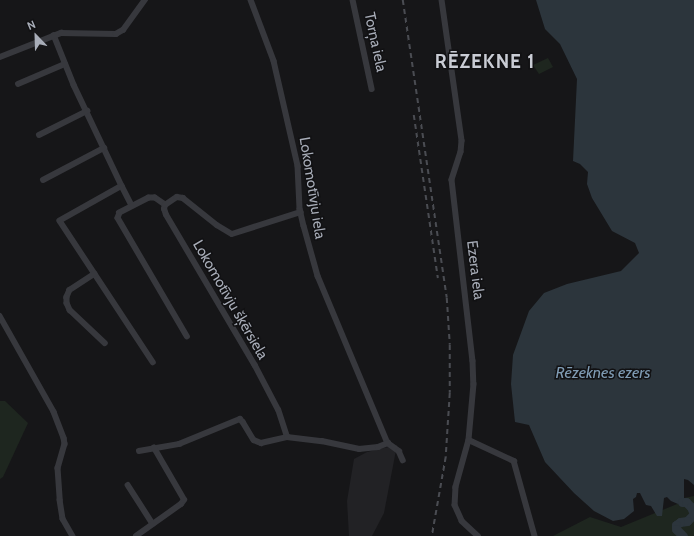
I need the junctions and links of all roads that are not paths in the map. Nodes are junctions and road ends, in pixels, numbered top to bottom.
1 (145, 0) edge
2 (251, 0) edge
3 (353, 0) edge
4 (442, 0) edge
5 (54, 35) junction
6 (0, 57) edge
7 (65, 64) junction
8 (18, 84) dead end
9 (372, 89) dead end
10 (87, 111) junction
11 (38, 135) dead end
12 (104, 148) junction
13 (43, 180) dead end
14 (122, 186) junction
15 (165, 205) junction
16 (132, 206) junction
17 (301, 212) junction
18 (95, 274) junction
19 (0, 316) edge
20 (187, 336) dead end
21 (105, 343) dead end
22 (153, 362) dead end
23 (287, 437) junction
24 (469, 440) junction
25 (388, 443) junction
26 (154, 448) junction
27 (139, 451) dead end
28 (403, 460) dead end
29 (128, 485) dead end
30 (153, 524) junction
31 (73, 536) edge
32 (136, 536) edge
33 (478, 536) edge
34 (535, 536) edge

1 - 5 street
2 - 17 street, Lokomotīvju iela
3 - 9 street, Torņa iela
4 - 24 street, Ezera iela
5 - 6 street
5 - 7 street
7 - 8 street
7 - 10 street
10 - 11 street
10 - 12 street
12 - 13 street
12 - 14 street
14 - 16 street
14 - 18 street
15 - 16 street
15 - 17 street, Lokomotīvju šķērsiela
15 - 23 street, Lokomotīvju šķērsiela
16 - 20 street
17 - 25 street, Lokomotīvju iela
18 - 21 street
18 - 22 street
19 - 31 street
23 - 25 street
23 - 26 street
24 - 33 street, Ezera iela
24 - 34 street
25 - 28 street, Lokomotīvju iela
26 - 27 street
26 - 30 street
29 - 30 street
30 - 32 street

